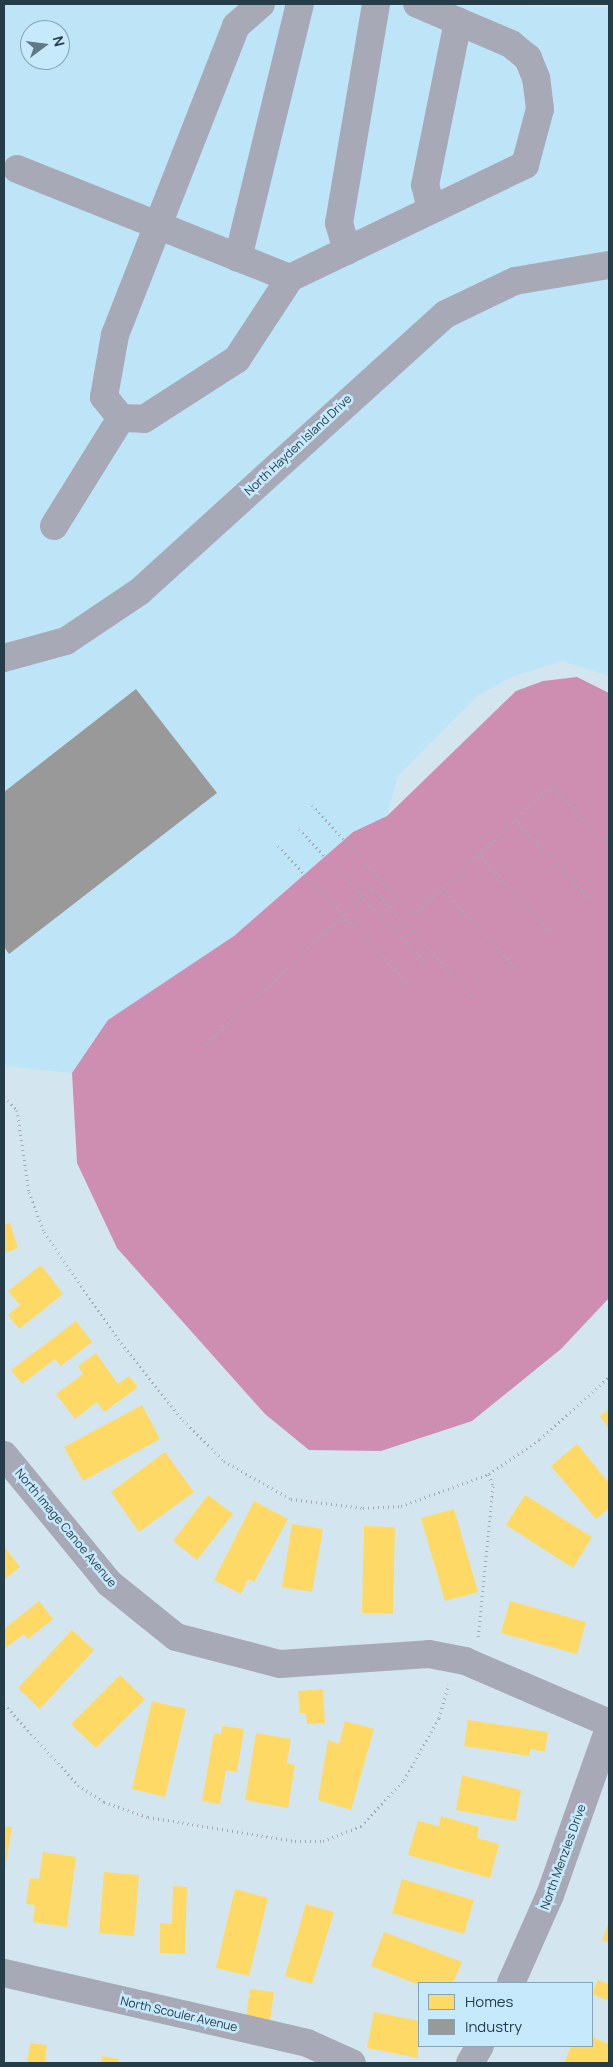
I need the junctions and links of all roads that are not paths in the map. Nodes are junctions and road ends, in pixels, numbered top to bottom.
1 (261, 4) edge
2 (300, 4) edge
3 (376, 4) edge
4 (417, 4) edge
5 (458, 21) junction
6 (17, 170) dead end
7 (431, 210) junction
8 (157, 225) junction
9 (347, 251) junction
10 (238, 258) junction
11 (609, 264) edge
12 (290, 278) junction
13 (121, 418) junction
14 (54, 526) dead end
15 (4, 658) edge
16 (4, 1455) edge
17 (609, 1723) edge
18 (609, 1728) edge
19 (4, 1973) edge
20 (511, 1982) edge
21 (479, 2047) edge
22 (352, 2063) edge
23 (470, 2063) edge

1 - 8 street
2 - 10 street
3 - 9 street
4 - 5 street
5 - 7 street
5 - 7 street
6 - 8 street
7 - 9 street
8 - 10 street
8 - 13 street
9 - 12 street
10 - 12 street
11 - 15 street, North Hayden Island Drive
12 - 13 street
13 - 14 street
16 - 17 street, North Image Canoe Avenue
18 - 20 street, North Menzies Drive
19 - 22 street, North Scouler Avenue
21 - 23 street

